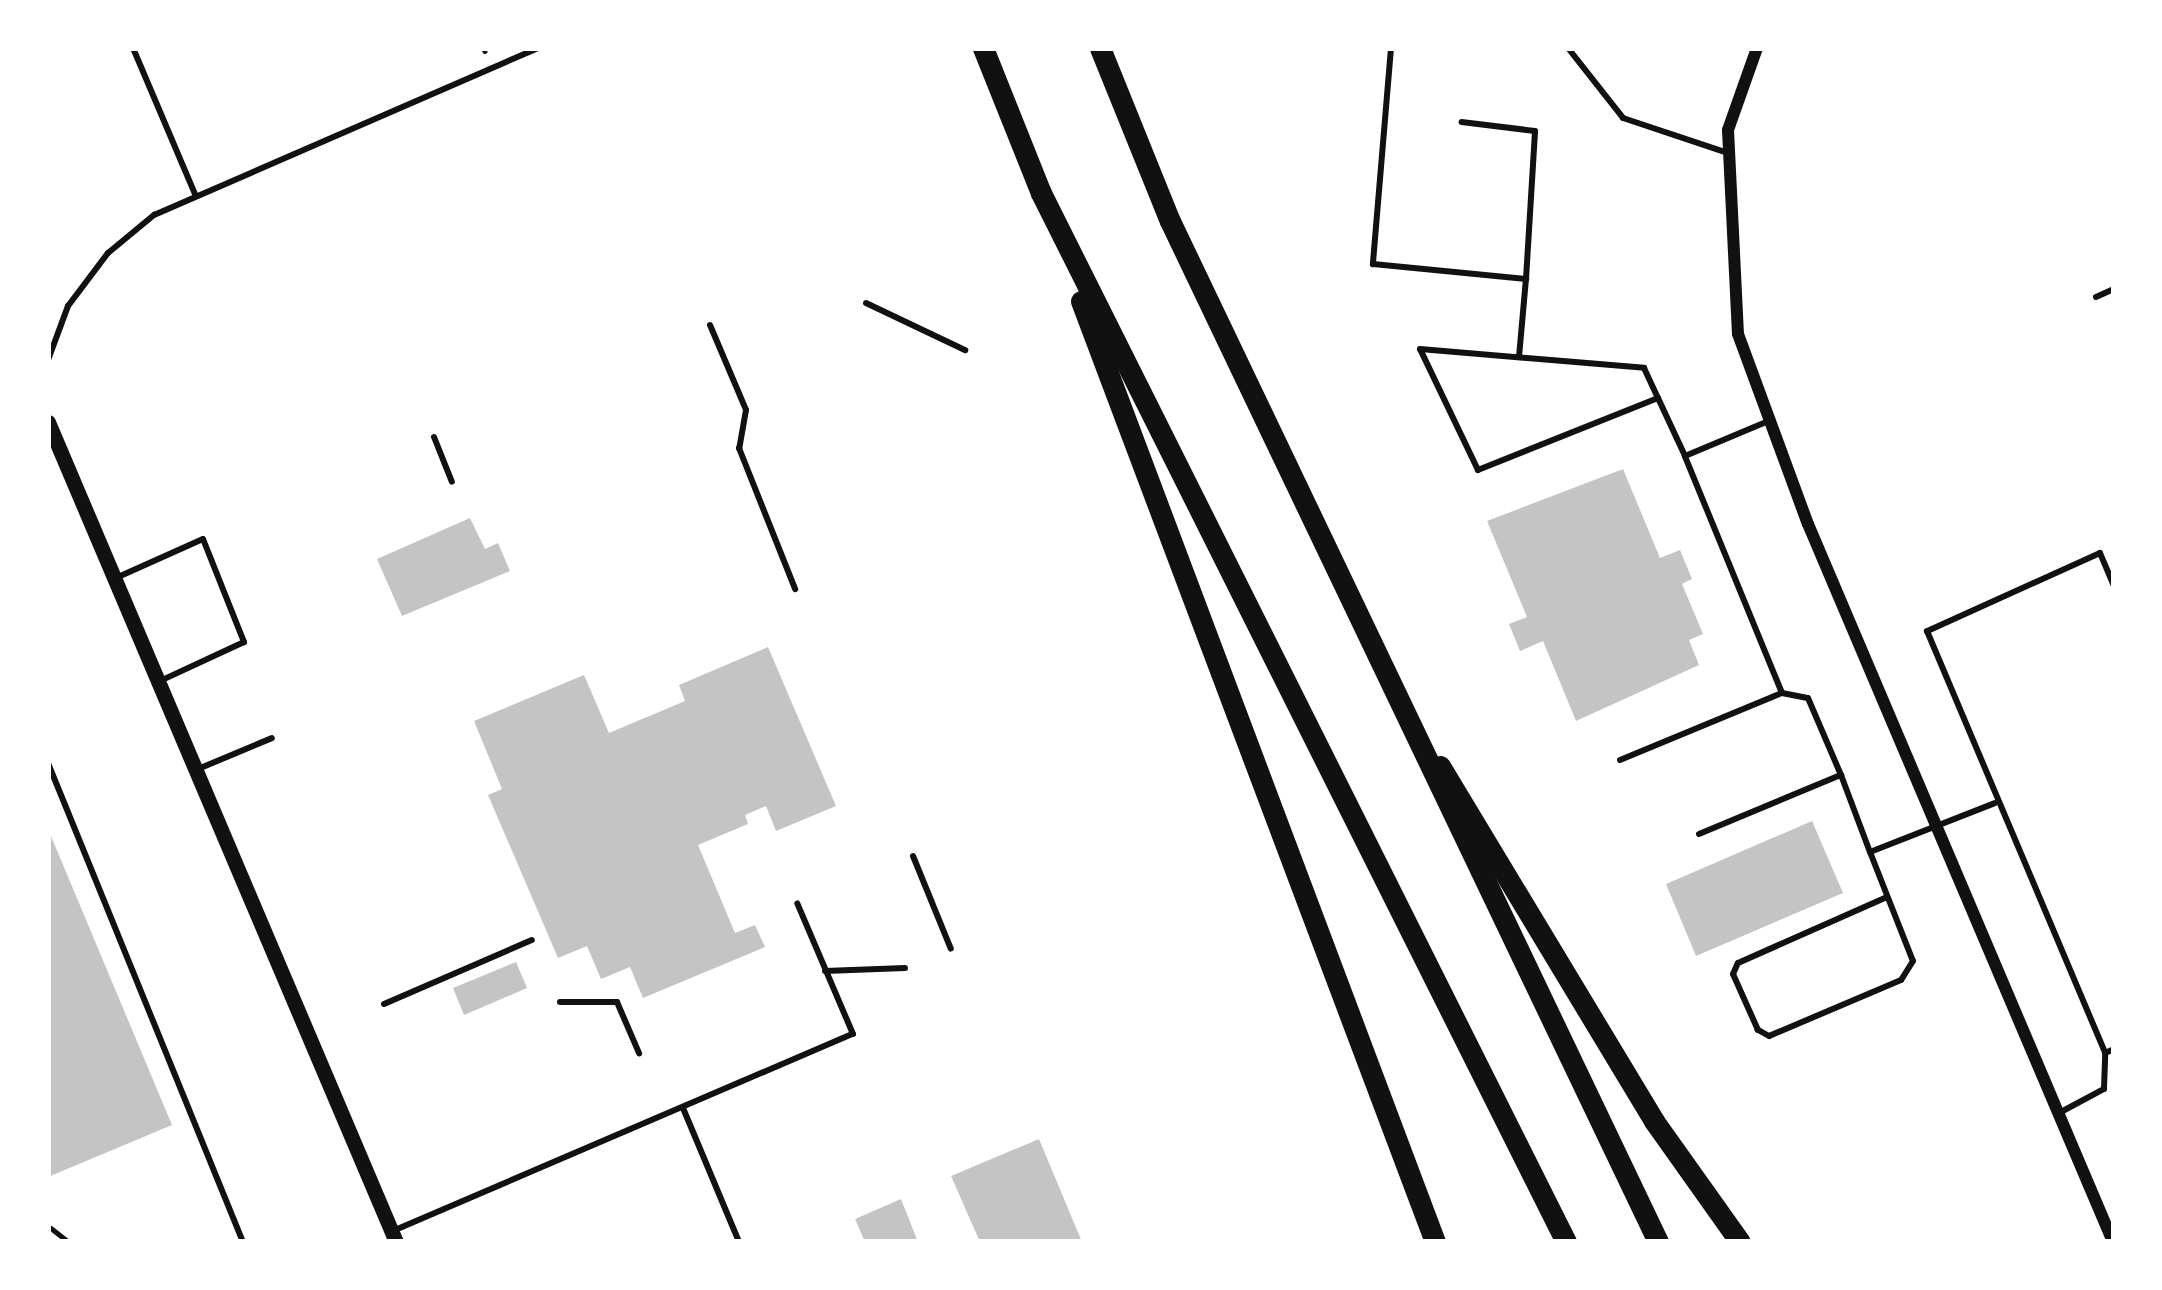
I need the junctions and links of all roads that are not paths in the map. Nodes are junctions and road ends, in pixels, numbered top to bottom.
1 (133, 48) edge
2 (538, 48) edge
3 (983, 48) edge
4 (1100, 48) edge
5 (1391, 48) edge
6 (1568, 48) edge
7 (1756, 48) edge
8 (1462, 122) dead end
9 (1728, 153) junction
10 (195, 194) junction
11 (1041, 194) junction
12 (1526, 279) junction
13 (2114, 290) edge
14 (2096, 297) dead end
15 (866, 304) dead end
16 (710, 325) dead end
17 (965, 350) dead end
18 (1519, 357) junction
19 (48, 360) edge
20 (1658, 398) junction
21 (48, 422) edge
22 (1766, 422) junction
23 (434, 437) dead end
24 (1685, 456) junction
25 (452, 482) dead end
26 (118, 577) junction
27 (2114, 586) edge
28 (795, 589) dead end
29 (162, 680) junction
30 (1782, 693) junction
31 (1394, 697) junction
32 (272, 738) dead end
33 (1620, 760) dead end
34 (48, 763) edge
35 (198, 769) junction
36 (1840, 776) junction
37 (1995, 803) junction
38 (1937, 826) junction
39 (1699, 834) dead end
40 (1870, 853) junction
41 (913, 856) dead end
42 (1887, 897) junction
43 (797, 903) dead end
44 (532, 940) dead end
45 (951, 949) dead end
46 (905, 968) dead end
47 (825, 971) junction
48 (560, 1002) dead end
49 (384, 1004) dead end
50 (2110, 1051) edge
51 (639, 1053) dead end
52 (683, 1108) junction
53 (2059, 1113) junction
54 (394, 1237) edge
55 (243, 1242) edge
56 (740, 1242) edge
57 (1436, 1242) edge
58 (1566, 1242) edge
59 (1658, 1242) edge
60 (1740, 1242) edge
61 (2113, 1242) edge

1 - 10 lane
2 - 10 lane
3 - 11 highway
4 - 31 highway
5 - 12 lane
6 - 9 lane
7 - 9 street
8 - 12 lane
9 - 22 street
10 - 19 lane
11 - 57 highway
11 - 58 highway
12 - 18 lane
13 - 14 lane
15 - 17 lane
16 - 28 lane
18 - 20 lane
18 - 20 lane
20 - 24 lane
21 - 26 street
22 - 24 lane
22 - 38 street
23 - 25 lane
24 - 30 lane
26 - 29 street
26 - 29 lane
27 - 37 lane
29 - 35 street
30 - 33 lane
30 - 36 lane
31 - 59 highway
31 - 60 highway
32 - 35 lane
34 - 55 lane
35 - 54 street
36 - 39 lane
36 - 40 lane
37 - 38 lane
37 - 50 lane
38 - 40 lane
38 - 53 street
40 - 42 lane
41 - 45 lane
42 - 42 lane
43 - 47 lane
44 - 49 lane
46 - 47 lane
47 - 52 lane
48 - 51 lane
50 - 53 lane
52 - 54 lane
52 - 56 lane
53 - 61 street

